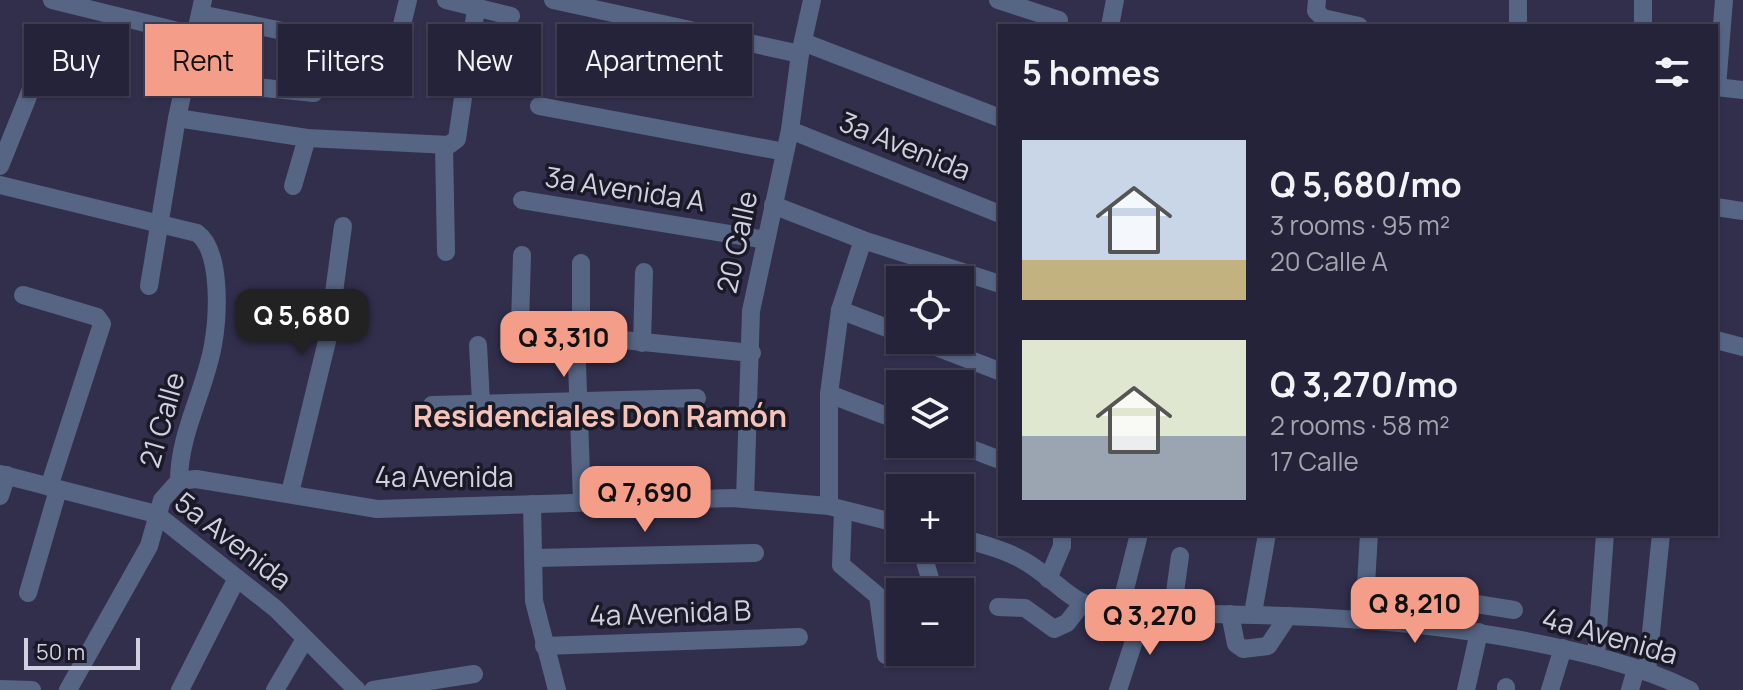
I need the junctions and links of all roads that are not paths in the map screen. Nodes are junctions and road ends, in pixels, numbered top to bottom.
1 (52, 0) edge
2 (408, 0) edge
3 (446, 0) edge
4 (553, 0) edge
5 (812, 0) edge
6 (998, 0) edge
7 (1115, 0) edge
8 (1518, 0) edge
9 (1643, 0) edge
10 (1724, 0) edge
11 (1317, 5) edge
12 (202, 7) edge
13 (476, 9) junction
14 (511, 16) dead end
15 (1059, 20) dead end
16 (149, 24) edge
17 (402, 24) edge
18 (1110, 24) edge
19 (1350, 24) edge
20 (1518, 24) edge
21 (1643, 24) edge
22 (278, 27) edge
23 (801, 48) junction
24 (1718, 75) edge
25 (1718, 87) edge
26 (1743, 90) edge
27 (28, 96) edge
28 (182, 96) edge
29 (539, 106) dead end
30 (998, 117) edge
31 (177, 118) junction
32 (790, 130) junction
33 (307, 138) junction
34 (449, 144) junction
35 (785, 152) junction
36 (0, 166) edge
37 (0, 185) edge
38 (293, 186) dead end
39 (522, 200) dead end
40 (773, 205) junction
41 (1718, 207) edge
42 (1743, 211) edge
43 (998, 213) edge
44 (160, 225) junction
45 (343, 226) dead end
46 (766, 240) junction
47 (863, 240) junction
48 (446, 252) dead end
49 (522, 255) dead end
50 (581, 263) dead end
51 (644, 272) dead end
52 (998, 283) edge
53 (149, 286) dead end
54 (23, 295) dead end
55 (840, 310) junction
56 (886, 328) edge
57 (581, 334) junction
58 (1718, 341) edge
59 (642, 343) junction
60 (478, 345) dead end
61 (1743, 347) edge
62 (752, 353) junction
63 (955, 354) edge
64 (577, 364) dead end
65 (998, 370) edge
66 (829, 394) junction
67 (697, 398) dead end
68 (579, 400) junction
69 (481, 403) junction
70 (432, 405) dead end
71 (886, 416) edge
72 (974, 450) edge
73 (998, 459) edge
74 (3, 474) edge
75 (179, 481) junction
76 (53, 489) junction
77 (290, 493) junction
78 (0, 496) edge
79 (745, 499) junction
80 (582, 501) junction
81 (532, 504) junction
82 (836, 509) junction
83 (156, 514) junction
84 (886, 521) edge
85 (1062, 536) edge
86 (1138, 536) edge
87 (1267, 536) edge
88 (1369, 536) edge
89 (1605, 536) edge
90 (1661, 536) edge
91 (974, 543) edge
92 (755, 553) dead end
93 (1180, 556) dead end
94 (535, 558) junction
95 (1048, 579) junction
96 (236, 580) junction
97 (1364, 586) junction
98 (28, 593) dead end
99 (1081, 605) junction
100 (998, 607) dead end
101 (1514, 610) dead end
102 (1119, 613) junction
103 (1143, 613) junction
104 (1253, 613) junction
105 (1172, 614) junction
106 (1230, 614) junction
107 (1288, 616) junction
108 (1364, 618) junction
109 (1479, 632) junction
110 (799, 637) dead end
111 (305, 639) junction
112 (544, 646) junction
113 (1563, 648) junction
114 (886, 655) dead end
115 (1596, 656) junction
116 (1641, 670) junction
117 (474, 674) dead end
118 (1682, 688) edge
119 (0, 689) edge
120 (32, 690) edge
121 (68, 690) edge
122 (180, 690) edge
123 (275, 690) edge
124 (357, 690) edge
125 (373, 690) edge
126 (557, 690) edge
127 (1118, 690) edge
128 (1466, 690) edge
129 (1550, 690) edge
130 (1630, 690) edge

1 - 16 street
2 - 17 street
3 - 13 street
4 - 23 street
5 - 23 street, 20 Calle
6 - 15 street
7 - 18 street
8 - 20 street
9 - 21 street
10 - 24 street
11 - 19 street
12 - 22 street
13 - 14 street
13 - 34 street
23 - 30 street
23 - 32 street, 20 Calle
25 - 26 street
27 - 36 street
28 - 31 street
29 - 35 street
31 - 33 street
31 - 44 street
32 - 35 street, 20 Calle
32 - 43 street, 3a Avenida
33 - 34 street
33 - 38 street
34 - 48 street
35 - 40 street, 20 Calle
37 - 44 street
39 - 46 street, 3a Avenida A
40 - 46 street, 20 Calle
40 - 47 street
41 - 42 street
44 - 53 street
44 - 75 street, 21 Calle
45 - 77 street
46 - 62 street, 20 Calle
47 - 52 street
47 - 55 street
49 - 57 street
50 - 57 street
51 - 59 street
54 - 76 street
55 - 56 street
55 - 66 street
57 - 59 street
58 - 61 street
59 - 62 street
60 - 69 street
62 - 79 street, 20 Calle
63 - 65 street
64 - 68 street
66 - 71 street
66 - 82 street
67 - 68 street
68 - 69 street
68 - 80 street
69 - 70 street
72 - 73 street
74 - 76 street, 5a Avenida
74 - 78 street
75 - 77 street, 4a Avenida
75 - 83 street, 21 Calle
76 - 83 street, 5a Avenida
76 - 98 street
77 - 81 street, 4a Avenida
79 - 80 street, 4a Avenida
79 - 82 street, 4a Avenida
80 - 81 street, 4a Avenida
81 - 94 street
82 - 84 street, 4a Avenida
82 - 114 street
83 - 96 street, 5a Avenida
83 - 121 street, 21 Calle
85 - 95 street
86 - 102 street
87 - 104 street
88 - 97 street
89 - 115 street
90 - 116 street
91 - 95 street, 4a Avenida
92 - 94 street
93 - 105 street
94 - 112 street
95 - 99 street, 4a Avenida
96 - 111 street, 5a Avenida
96 - 122 street
97 - 101 street
97 - 108 street
99 - 100 street
99 - 102 street, 4a Avenida
102 - 103 street, 4a Avenida
103 - 105 street, 4a Avenida
103 - 127 street
104 - 106 street, 4a Avenida
104 - 107 street, 4a Avenida
105 - 106 street, 4a Avenida
106 - 107 street
107 - 108 street, 4a Avenida
108 - 109 street, 4a Avenida
109 - 113 street, 4a Avenida
109 - 128 street
110 - 112 street, 4a Avenida B
111 - 123 street
111 - 124 street, 5a Avenida
112 - 126 street
113 - 115 street, 4a Avenida
113 - 129 street
115 - 116 street, 4a Avenida
116 - 118 street, 4a Avenida
116 - 130 street
117 - 125 street
119 - 120 street

